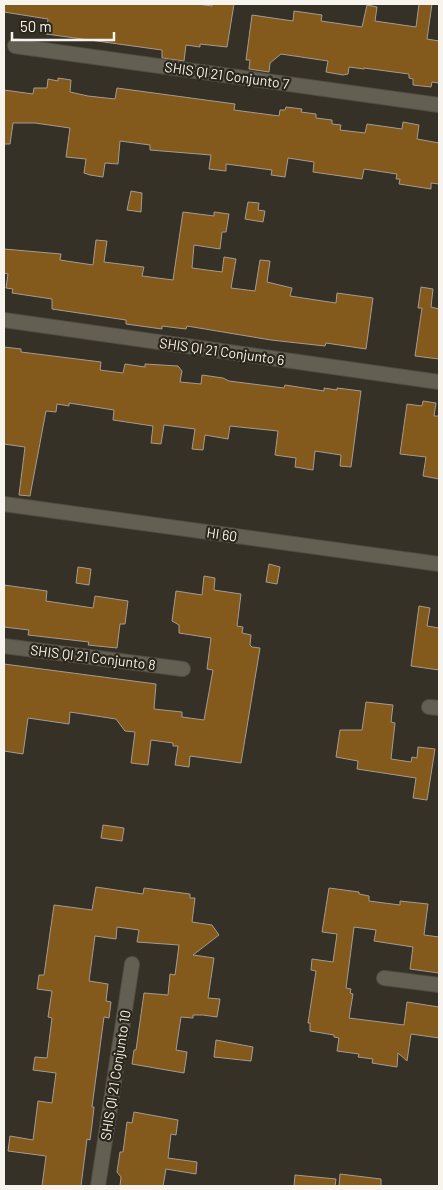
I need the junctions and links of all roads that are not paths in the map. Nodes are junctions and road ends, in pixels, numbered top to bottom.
1 (15, 46) dead end
2 (439, 105) edge
3 (4, 320) edge
4 (439, 382) edge
5 (4, 504) edge
6 (439, 564) edge
7 (4, 646) edge
8 (183, 669) dead end
9 (132, 964) dead end
10 (384, 978) dead end
11 (439, 985) edge
12 (98, 1186) edge

1 - 2 street, SHIS QI 21 Conjunto 7
3 - 4 street, SHIS QI 21 Conjunto 6
5 - 6 street, HI 60
7 - 8 street, SHIS QI 21 Conjunto 8
9 - 12 street, SHIS QI 21 Conjunto 10
10 - 11 street

